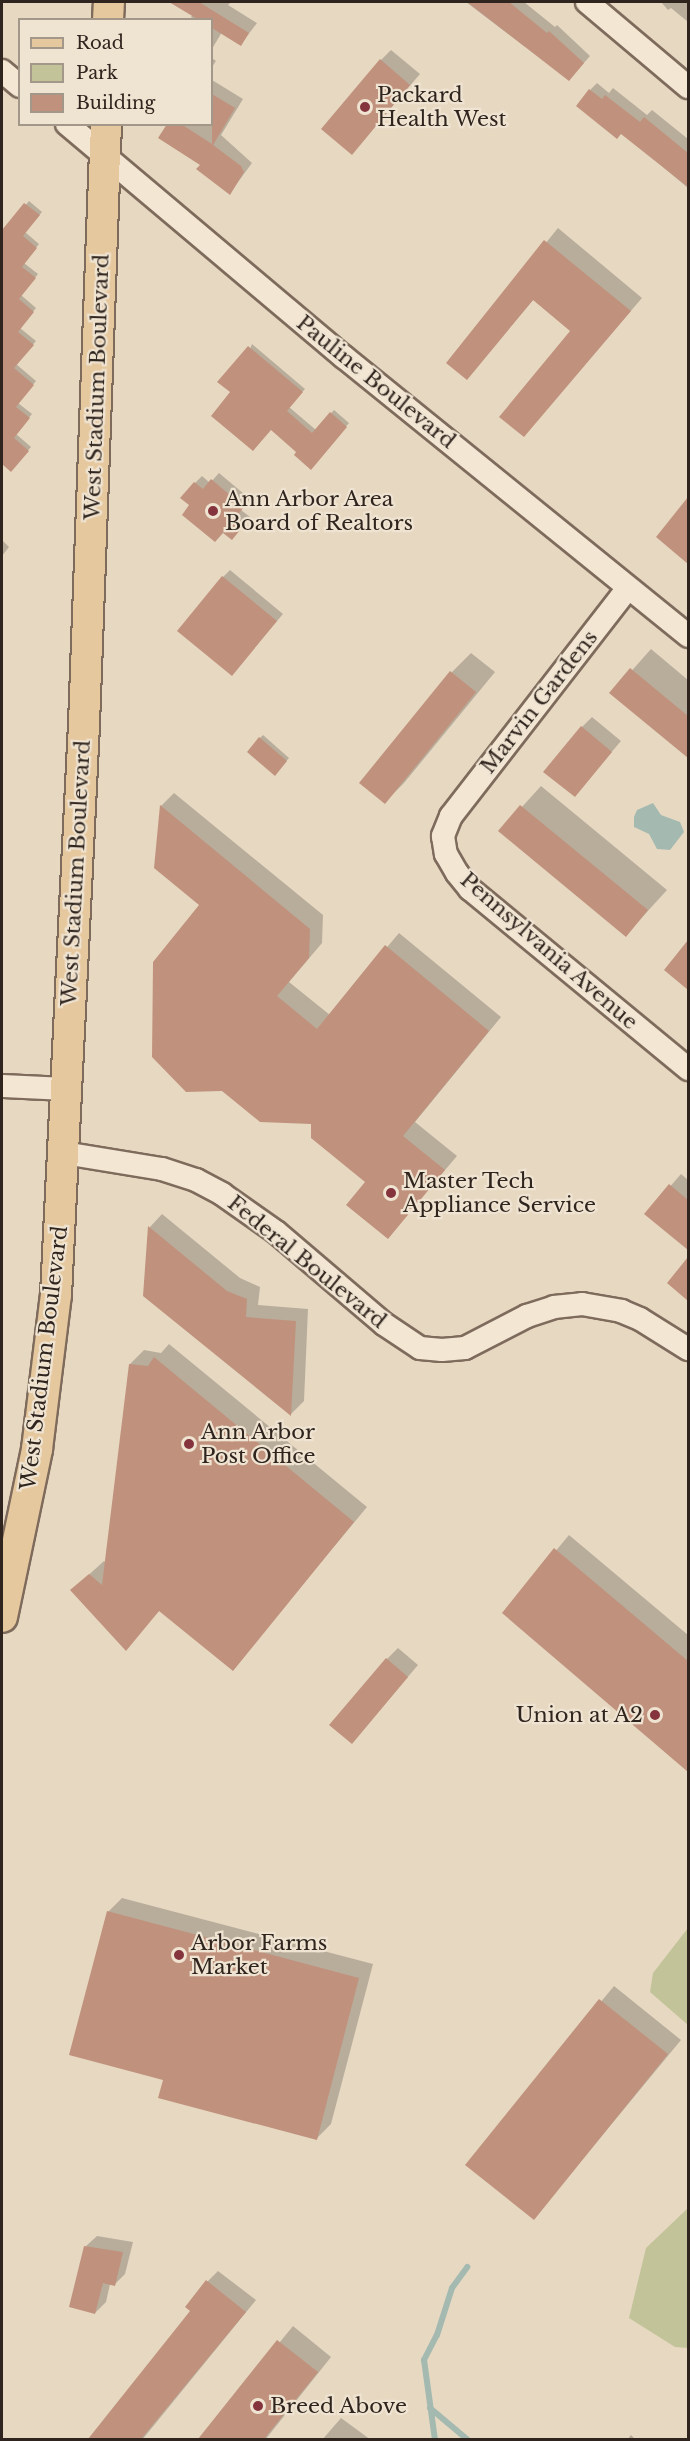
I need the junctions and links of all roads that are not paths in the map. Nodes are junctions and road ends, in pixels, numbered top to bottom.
1 (109, 2) edge
2 (587, 2) edge
3 (108, 18) edge
4 (2, 71) edge
5 (18, 84) edge
6 (688, 87) edge
7 (69, 126) edge
8 (106, 126) edge
9 (105, 156) junction
10 (628, 588) junction
11 (688, 636) edge
12 (451, 816) joint
13 (688, 1069) edge
14 (2, 1086) edge
15 (65, 1089) junction
16 (64, 1153) junction
17 (688, 1349) edge
18 (2, 1617) edge

1 - 3 main road
2 - 6 street
4 - 5 street
7 - 9 street, Pauline Boulevard
8 - 9 main road, West Stadium Boulevard
9 - 10 street, Pauline Boulevard
9 - 15 main road, West Stadium Boulevard
10 - 11 street, Pauline Boulevard
10 - 12 street, Marvin Gardens
12 - 13 street, Pennsylvania Avenue
14 - 15 street
15 - 16 main road, West Stadium Boulevard
16 - 17 street, Federal Boulevard
16 - 18 main road, West Stadium Boulevard

